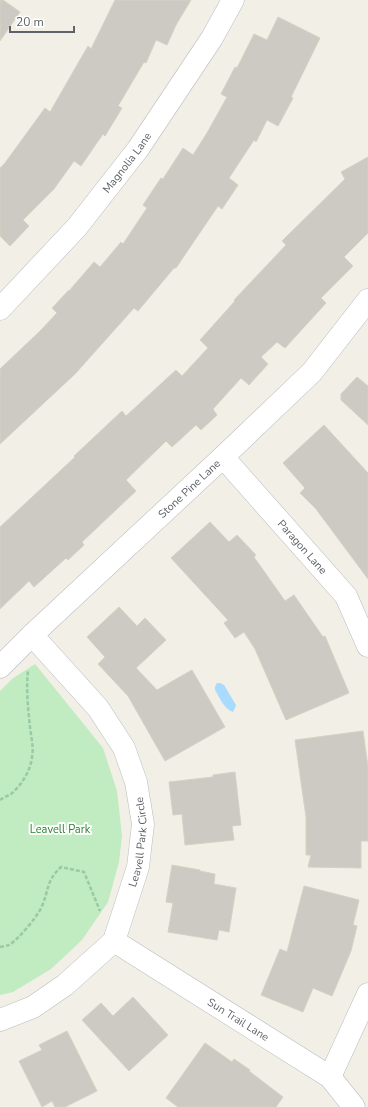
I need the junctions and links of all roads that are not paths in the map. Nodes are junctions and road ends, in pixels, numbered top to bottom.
1 (233, 0) edge
2 (368, 300) edge
3 (0, 309) edge
4 (224, 457) junction
5 (32, 635) junction
6 (368, 646) edge
7 (0, 667) edge
8 (114, 941) junction
9 (368, 994) edge
10 (0, 1020) edge
11 (330, 1077) junction
12 (354, 1107) edge

1 - 3 street, Magnolia Lane
2 - 4 street, Stone Pine Lane
4 - 5 street, Stone Pine Lane
4 - 6 street, Paragon Lane
5 - 7 street, Stone Pine Lane
5 - 8 street, Leavell Park Circle
8 - 10 street
8 - 11 street, Sun Trail Lane
9 - 11 street
11 - 12 street, Sun Trail Lane

